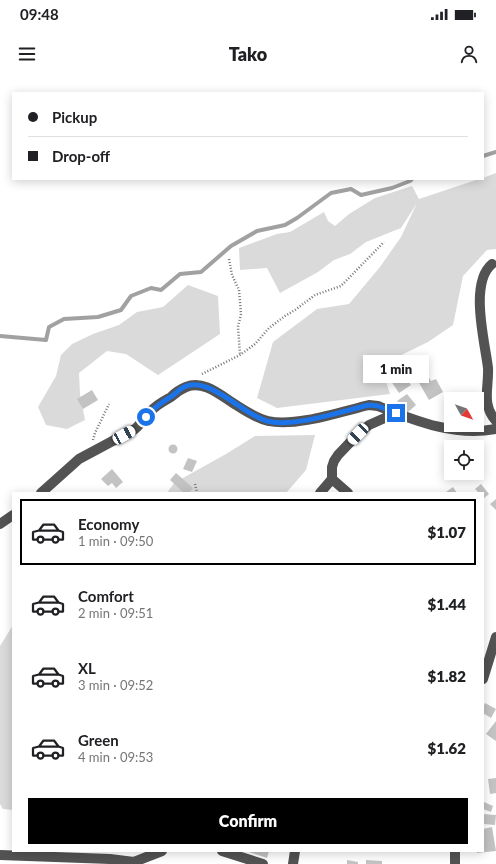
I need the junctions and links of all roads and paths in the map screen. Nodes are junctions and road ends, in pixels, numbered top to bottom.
1 (384, 242) dead end
2 (229, 259) dead end
3 (492, 264) dead end
4 (240, 355) junction
5 (185, 387) junction
6 (110, 404) dead end
7 (396, 413) junction
8 (496, 421) edge
9 (496, 429) edge
10 (90, 454) junction
11 (332, 479) junction
12 (195, 484) dead end
13 (42, 492) edge
14 (197, 492) edge
15 (321, 492) edge
16 (347, 492) edge
17 (12, 516) edge
18 (0, 524) edge
19 (496, 637) edge
20 (484, 676) edge
21 (160, 852) edge
22 (225, 852) edge
23 (295, 852) edge
24 (455, 852) edge
25 (0, 855) edge
26 (135, 863) edge
27 (264, 864) edge
28 (293, 864) edge
29 (455, 864) edge

1 - 4 path
2 - 4 path
3 - 8 street
4 - 5 path
5 - 7 street
5 - 10 street
6 - 10 path
7 - 9 street
7 - 11 street
10 - 13 street
11 - 15 street
11 - 16 street
12 - 14 path
17 - 18 street
19 - 20 street
21 - 26 street
22 - 27 street
23 - 28 street
24 - 29 street
25 - 26 street

